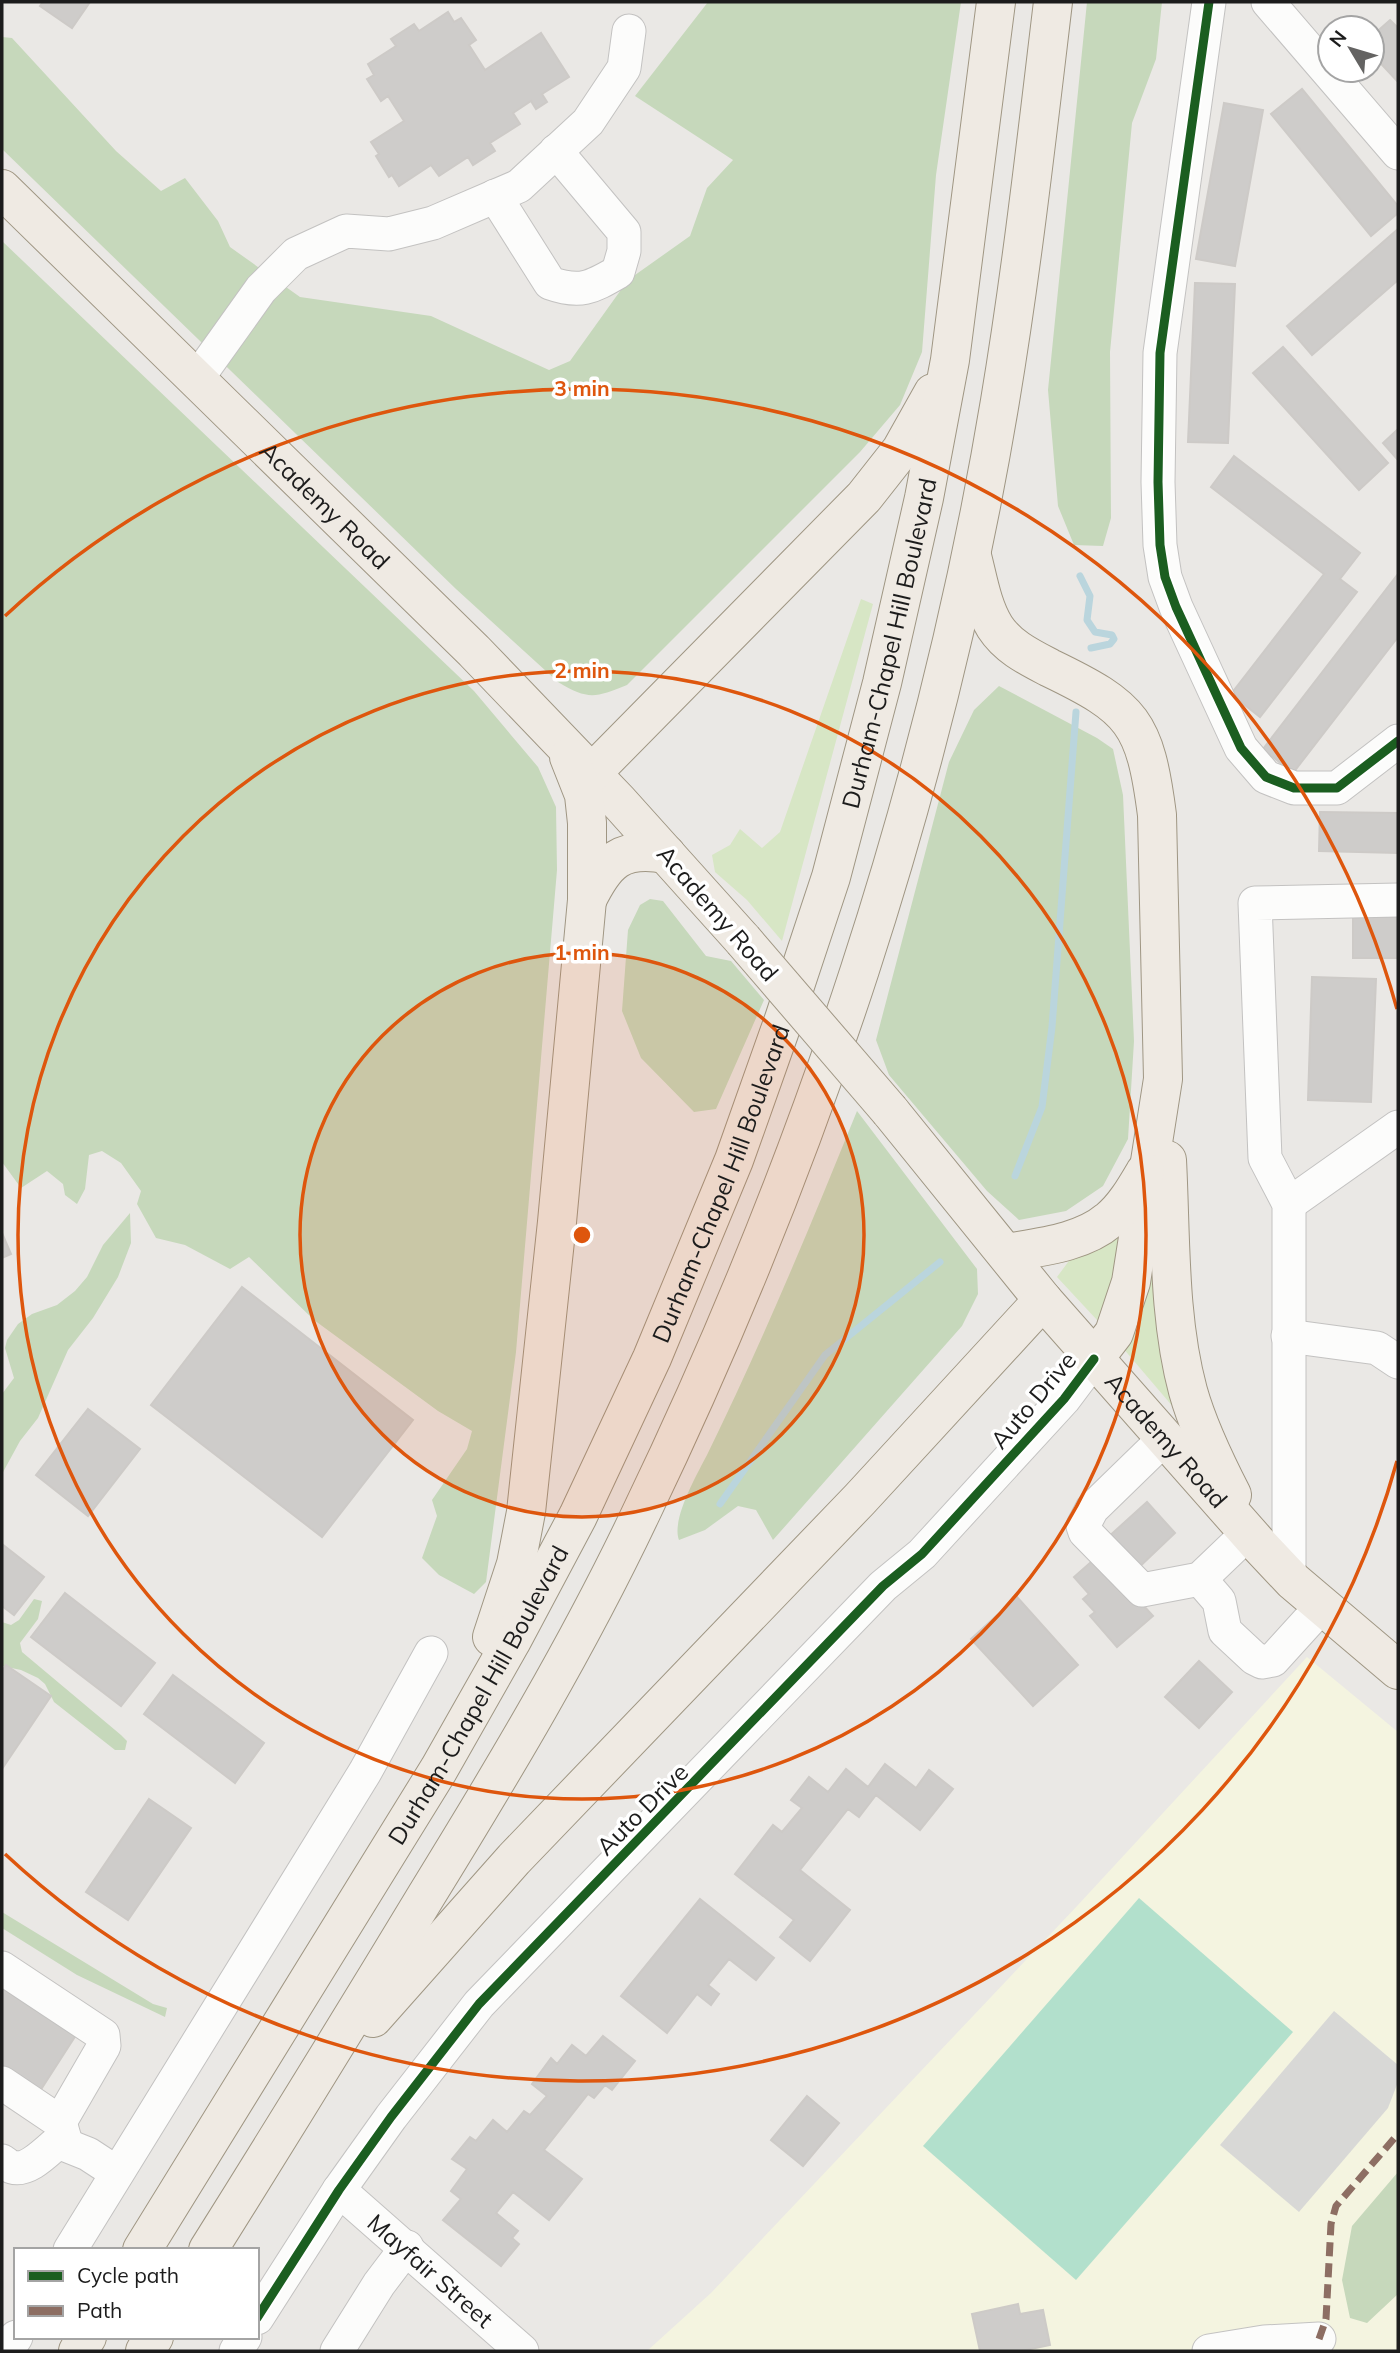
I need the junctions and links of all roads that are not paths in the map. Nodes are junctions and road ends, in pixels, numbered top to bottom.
1 (996, 2) edge
2 (1053, 2) edge
3 (1209, 2) edge
4 (1268, 2) edge
5 (629, 31) dead end
6 (556, 150) junction
7 (1398, 153) edge
8 (2, 188) edge
9 (495, 196) junction
10 (950, 360) junction
11 (196, 380) junction
12 (971, 551) junction
13 (1398, 741) edge
14 (564, 745) junction
15 (592, 774) junction
16 (666, 854) junction
17 (587, 900) junction
18 (1398, 900) edge
19 (1163, 1079) junction
20 (1398, 1127) edge
21 (1151, 1163) junction
22 (1289, 1204) junction
23 (1006, 1252) junction
24 (1044, 1300) junction
25 (1289, 1336) junction
26 (1094, 1359) junction
27 (1398, 1362) edge
28 (1165, 1438) junction
29 (1254, 1540) junction
30 (1289, 1576) junction
31 (1200, 1579) junction
32 (1322, 1606) junction
33 (431, 1653) dead end
34 (1398, 1670) edge
35 (439, 1769) junction
36 (2, 1968) edge
37 (2, 2083) edge
38 (307, 2093) junction
39 (63, 2133) junction
40 (5, 2171) edge
41 (117, 2174) junction
42 (339, 2190) junction
43 (407, 2247) junction
44 (71, 2248) edge
45 (143, 2248) edge
46 (209, 2248) edge
47 (259, 2315) edge
48 (1319, 2339) dead end
49 (337, 2351) edge
50 (522, 2351) edge
51 (1209, 2351) edge

1 - 10 main road, Durham-Chapel Hill Boulevard
2 - 12 main road
3 - 13 street
4 - 7 street
5 - 6 street
6 - 9 street
6 - 9 street
8 - 11 main road, Academy Road
9 - 11 street
10 - 15 main road
10 - 35 main road, Durham-Chapel Hill Boulevard
11 - 14 main road, Academy Road
12 - 19 main road
12 - 38 main road
14 - 15 main road, Academy Road
14 - 17 main road
15 - 16 main road, Academy Road
16 - 17 main road
16 - 23 main road, Academy Road, bridge
17 - 35 main road
18 - 22 street
19 - 21 main road
19 - 29 main road
20 - 22 street
21 - 23 main road
21 - 26 main road
22 - 25 street
23 - 24 main road, Academy Road
24 - 26 main road, Academy Road
24 - 38 main road
25 - 27 street
25 - 30 street
26 - 28 main road, Academy Road
26 - 42 street, Auto Drive
28 - 29 main road, Academy Road
28 - 31 street
29 - 30 main road, Academy Road
29 - 31 street
30 - 32 main road, Academy Road
31 - 32 street
32 - 34 main road, Academy Road
33 - 41 street
35 - 45 main road, Durham-Chapel Hill Boulevard
36 - 39 street
37 - 39 street
38 - 46 main road
39 - 40 street
39 - 41 street
41 - 44 street
42 - 43 street, Mayfair Street
42 - 47 street, Auto Drive
43 - 49 street
43 - 50 street, Mayfair Street
48 - 51 street

